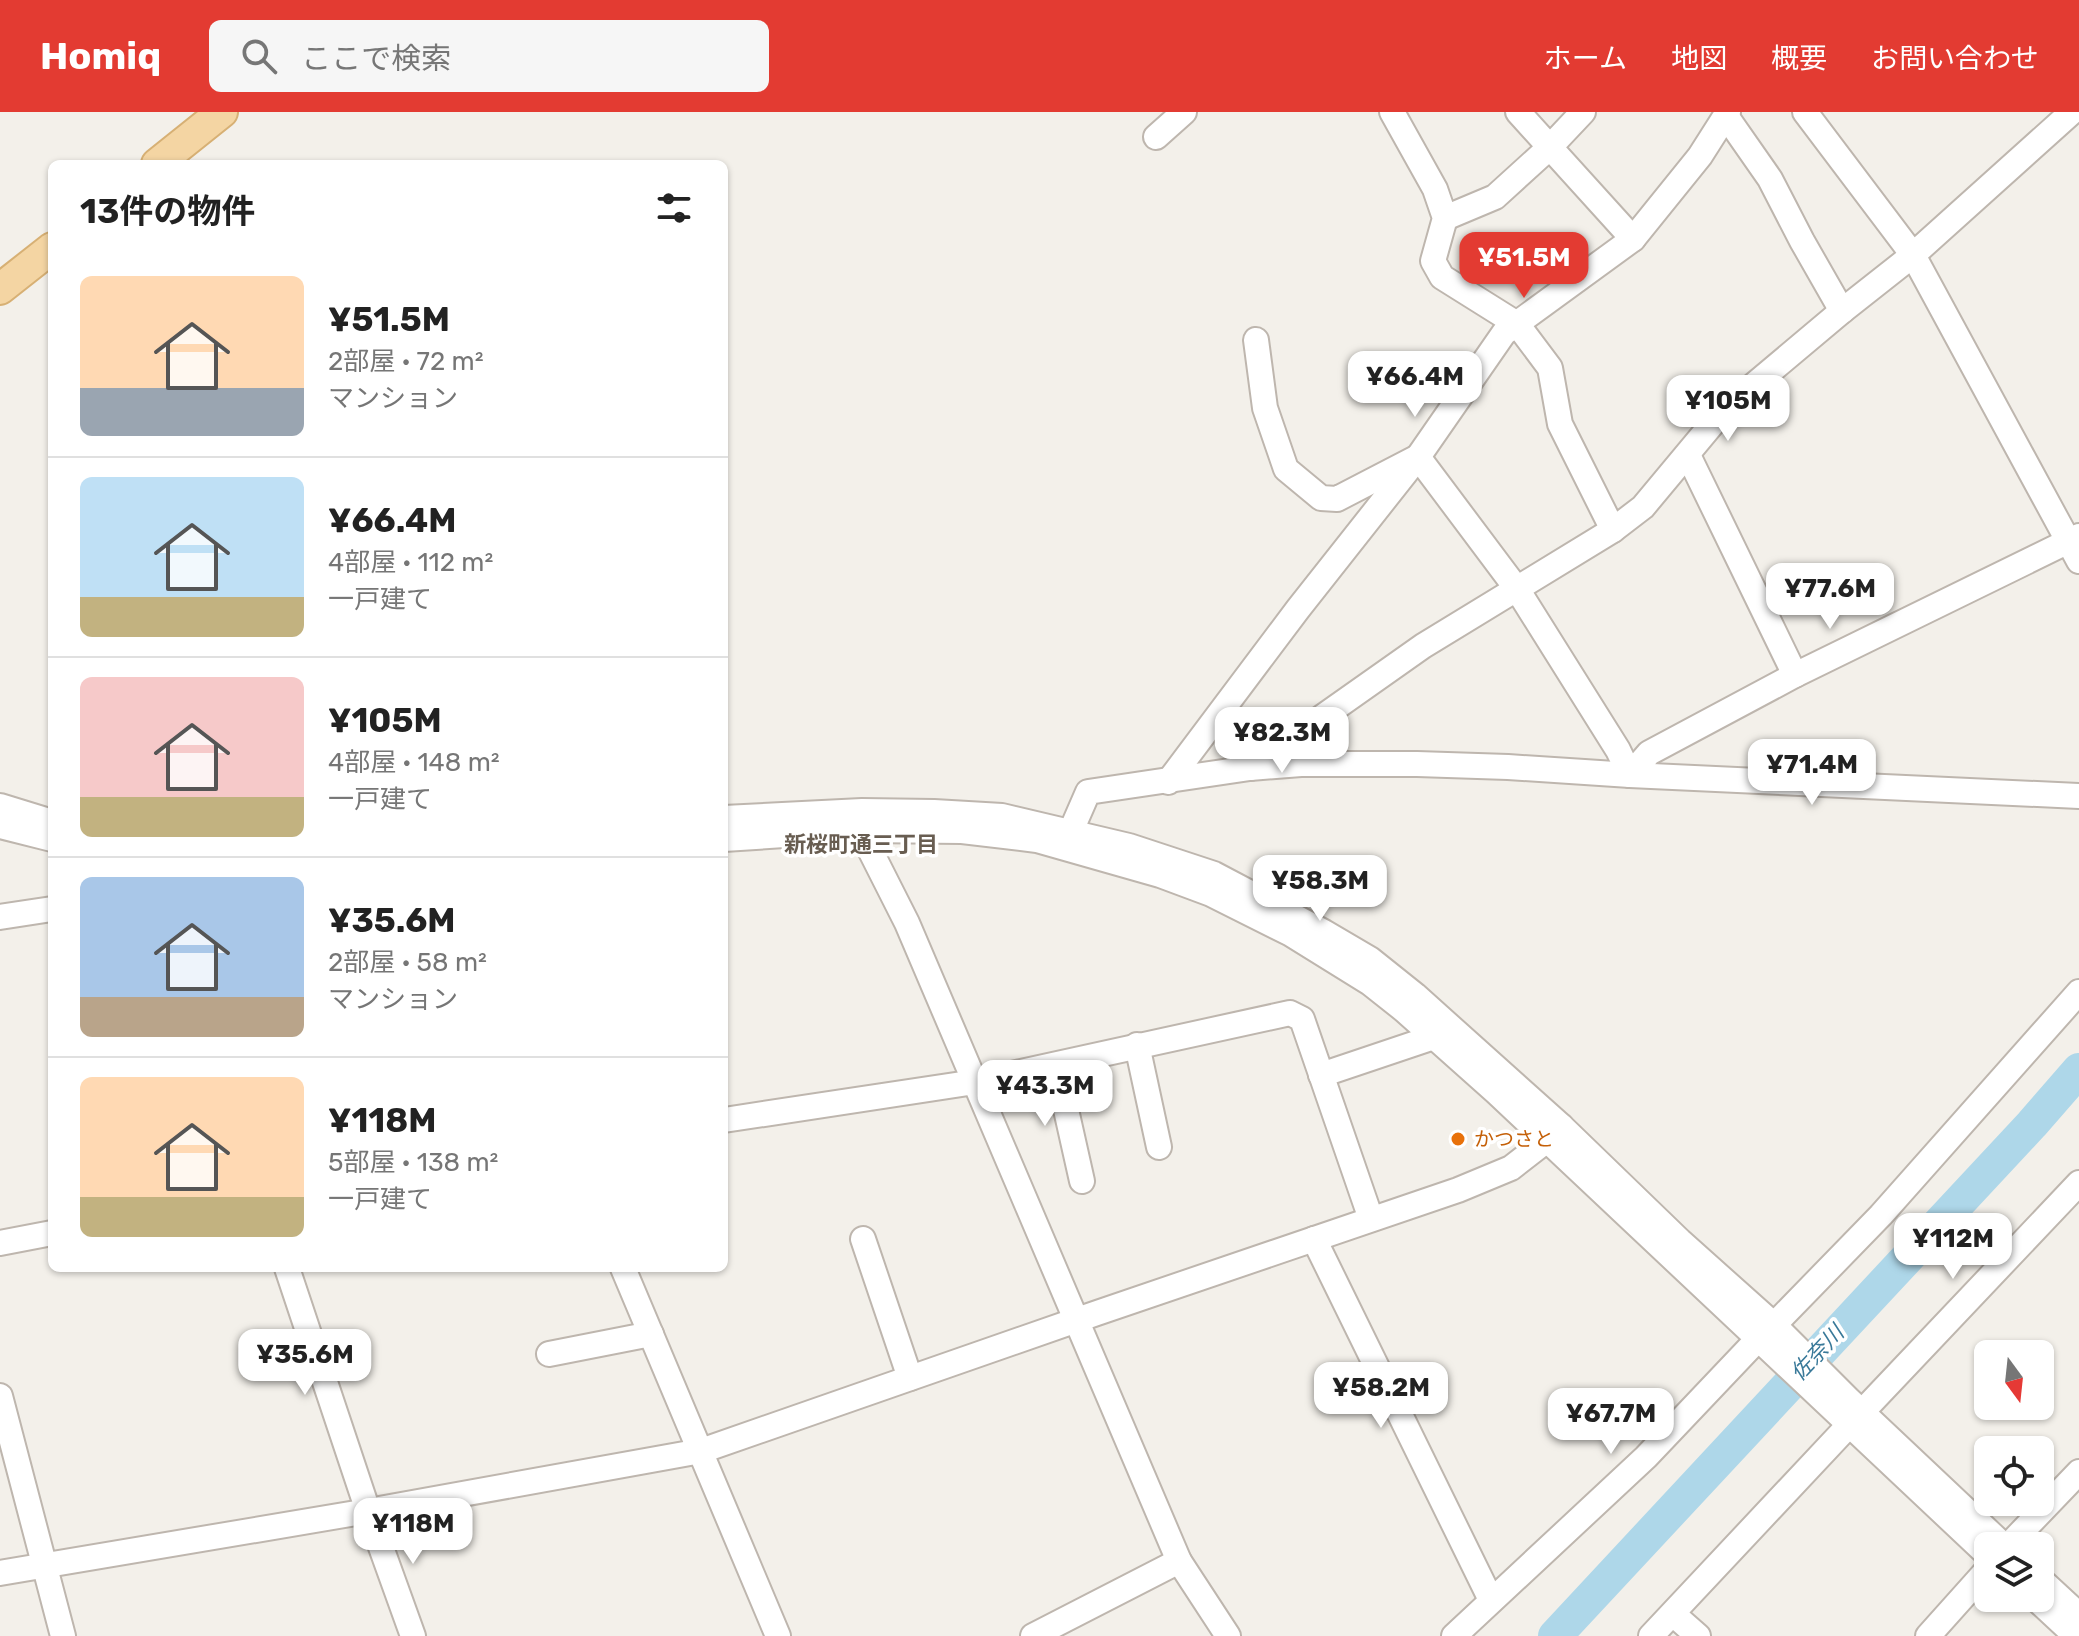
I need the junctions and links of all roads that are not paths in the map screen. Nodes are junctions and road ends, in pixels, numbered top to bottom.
1 (222, 112) edge
2 (1184, 112) edge
3 (1392, 112) edge
4 (1518, 112) edge
5 (1583, 112) edge
6 (1805, 112) edge
7 (2072, 112) edge
8 (1727, 114) edge
9 (1156, 137) dead end
10 (1550, 147) junction
11 (162, 160) edge
12 (1445, 218) junction
13 (1633, 239) junction
14 (48, 251) edge
15 (1913, 255) junction
16 (0, 289) edge
17 (1842, 311) junction
18 (1517, 324) junction
19 (1256, 340) dead end
20 (1688, 455) junction
21 (1418, 457) junction
22 (1613, 530) junction
23 (2076, 546) edge
24 (1517, 589) junction
25 (1795, 675) junction
26 (1250, 768) junction
27 (1630, 775) junction
28 (1168, 782) junction
29 (2079, 796) edge
30 (0, 806) edge
31 (728, 818) edge
32 (48, 821) edge
33 (0, 826) edge
34 (860, 830) junction
35 (1071, 831) junction
36 (48, 838) edge
37 (728, 839) edge
38 (48, 910) edge
39 (0, 917) edge
40 (2079, 992) edge
41 (1434, 1037) junction
42 (1137, 1045) junction
43 (1056, 1065) junction
44 (1321, 1075) junction
45 (975, 1082) junction
46 (728, 1119) edge
47 (1554, 1133) junction
48 (1159, 1147) dead end
49 (1082, 1181) dead end
50 (2079, 1183) edge
51 (1371, 1219) junction
52 (48, 1234) edge
53 (863, 1239) dead end
54 (1314, 1239) junction
55 (0, 1243) edge
56 (288, 1272) edge
57 (625, 1272) edge
58 (1077, 1320) junction
59 (651, 1334) junction
60 (1770, 1337) junction
61 (549, 1354) dead end
62 (910, 1378) junction
63 (0, 1396) edge
64 (1849, 1411) junction
65 (701, 1451) junction
66 (2079, 1472) edge
67 (368, 1511) junction
68 (1990, 1532) edge
69 (2020, 1532) edge
70 (1974, 1540) edge
71 (1179, 1561) junction
72 (45, 1566) junction
73 (0, 1573) edge
74 (1974, 1585) edge
75 (2054, 1592) edge
76 (1491, 1600) junction
77 (2050, 1612) edge
78 (1673, 1614) junction
79 (2079, 1615) edge
80 (63, 1636) edge
81 (413, 1636) edge
82 (778, 1636) edge
83 (1033, 1636) edge
84 (1228, 1636) edge
85 (1454, 1636) edge
86 (1651, 1636) edge
87 (1698, 1636) edge
88 (1928, 1636) edge
89 (2076, 1636) edge

1 - 11 main road
2 - 9 street
3 - 12 street
4 - 10 street
5 - 10 street
6 - 15 street
7 - 15 street
8 - 13 street
8 - 17 street
10 - 12 street
10 - 13 street
12 - 18 street
13 - 18 street
14 - 16 main road
15 - 17 street
15 - 23 street
17 - 20 street
18 - 21 street
18 - 22 street
19 - 21 street
20 - 22 street
20 - 25 street
21 - 24 street
21 - 28 street
22 - 24 street
23 - 25 street
24 - 26 street
24 - 27 street
25 - 27 street
26 - 27 street
26 - 28 street
27 - 29 street
28 - 35 street
30 - 32 street
31 - 35 street
33 - 36 street
34 - 37 street
34 - 41 street
34 - 45 street
35 - 47 street
38 - 39 street
40 - 60 street
41 - 44 street
41 - 47 street
42 - 43 street
42 - 44 street
42 - 48 street
43 - 45 street
43 - 49 street
44 - 51 street
45 - 46 street
45 - 58 street
47 - 51 street
47 - 60 street
50 - 64 street
51 - 54 street
52 - 55 street
53 - 62 street
54 - 58 street
54 - 76 street
56 - 67 street
57 - 59 street
58 - 62 street
58 - 71 street
59 - 61 street
59 - 65 street
60 - 64 street
60 - 76 street
62 - 65 street
63 - 72 street
64 - 68 street
64 - 70 street
64 - 78 street
65 - 67 street
65 - 82 street
66 - 69 street
67 - 72 street
67 - 81 street
71 - 83 street
71 - 84 street
72 - 73 street
72 - 80 street
74 - 88 street
75 - 79 street
76 - 85 street
77 - 89 street
78 - 86 street
78 - 87 street

